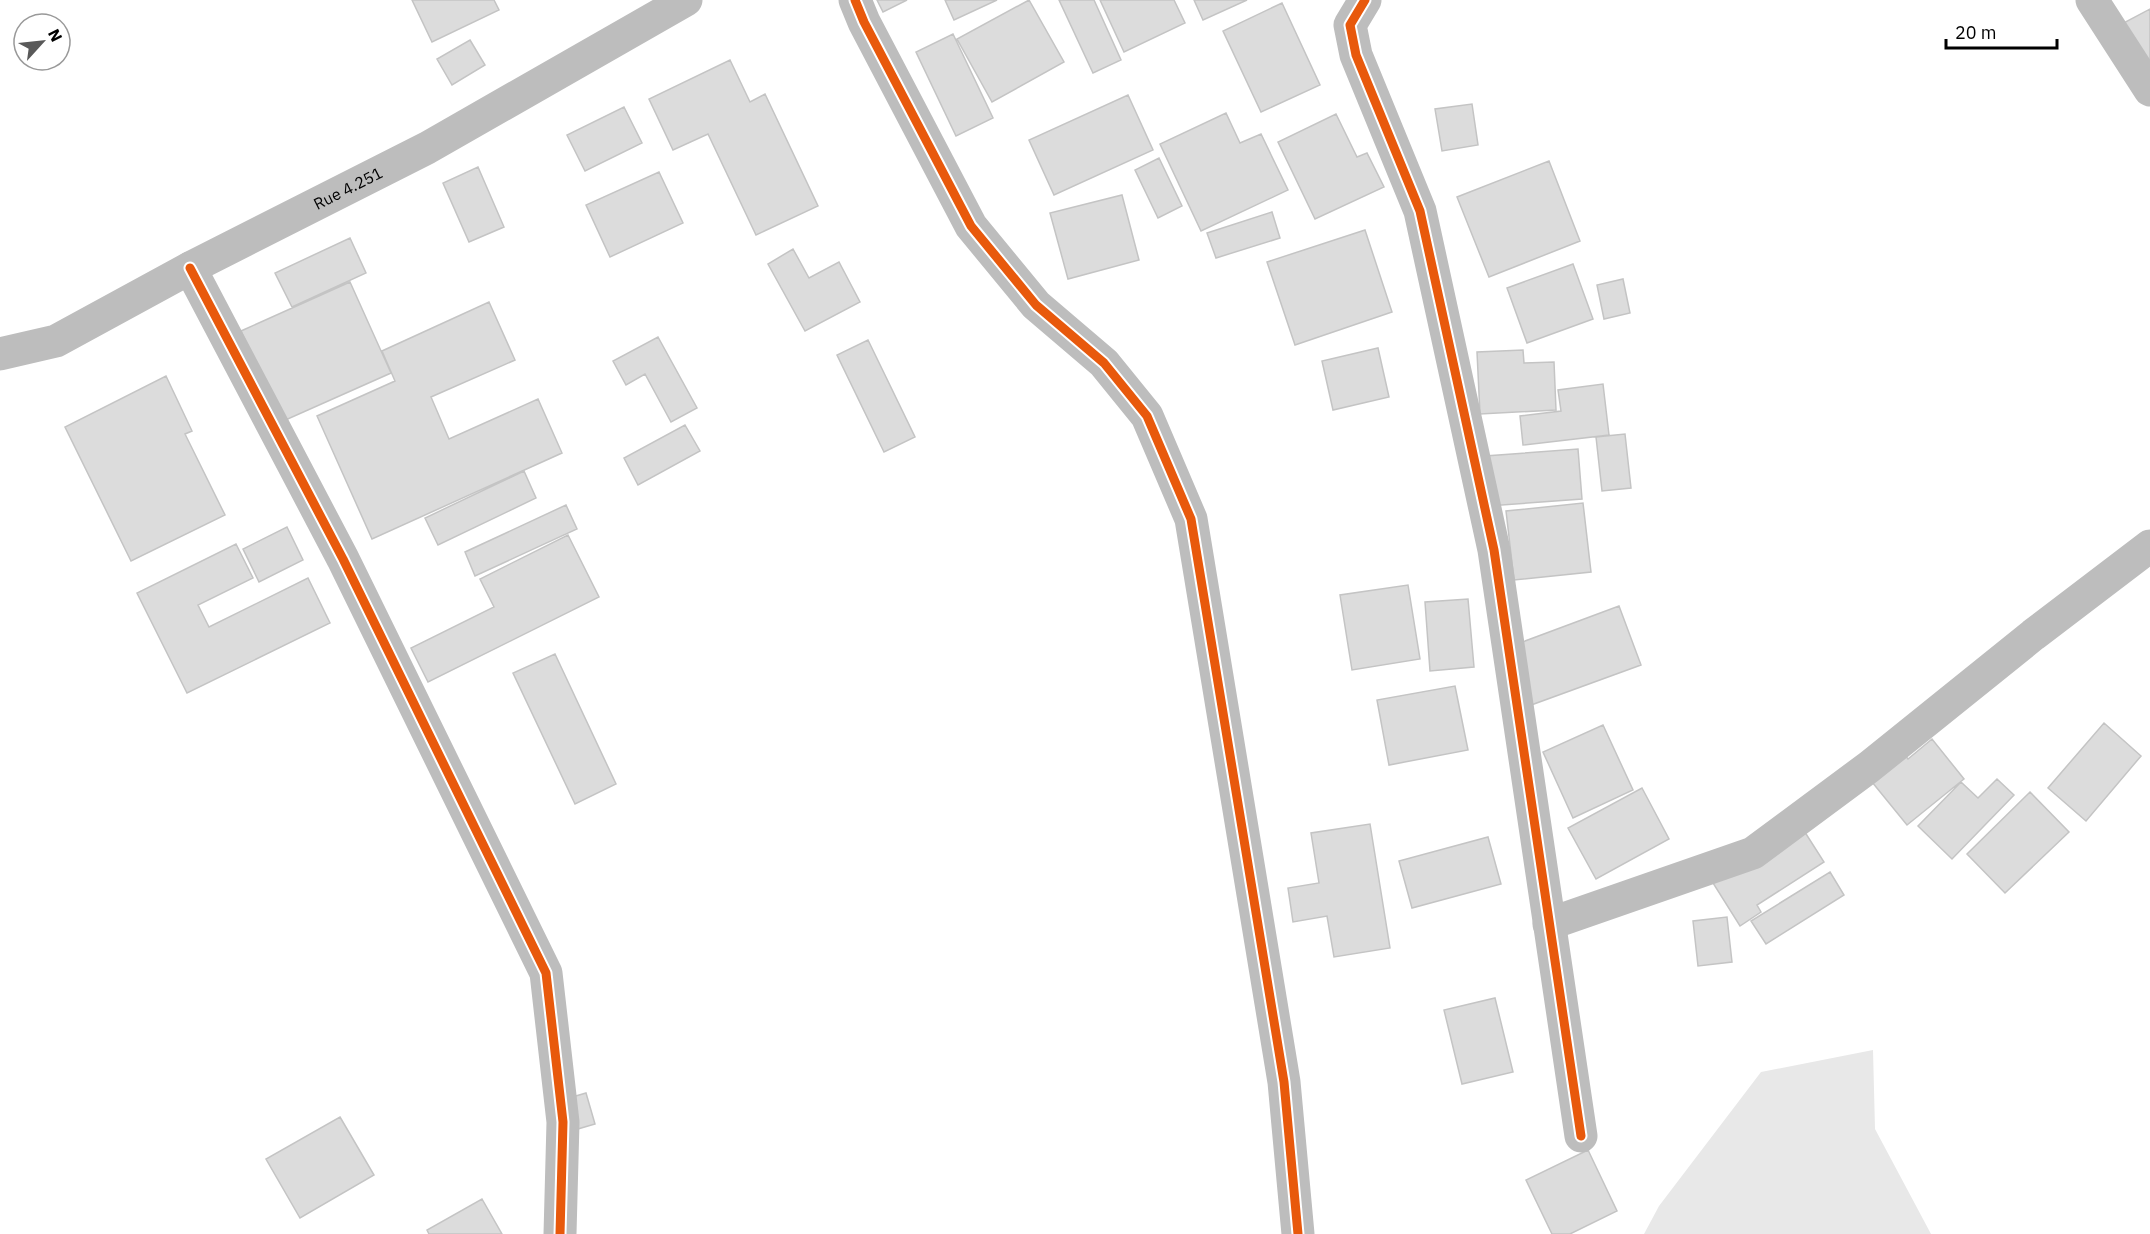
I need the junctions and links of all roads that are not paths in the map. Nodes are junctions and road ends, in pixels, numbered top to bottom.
1 (686, 0) edge
2 (855, 0) edge
3 (1365, 0) edge
4 (2092, 0) edge
5 (2150, 90) edge
6 (190, 268) junction
7 (0, 354) edge
8 (2150, 546) edge
9 (1549, 924) junction
10 (1581, 1136) dead end
11 (560, 1234) edge
12 (1298, 1234) edge

1 - 6 street, Rue 4.251
2 - 12 street
3 - 9 street
4 - 5 street
6 - 7 street, Rue 4.251
6 - 11 street
8 - 9 street
9 - 10 street

